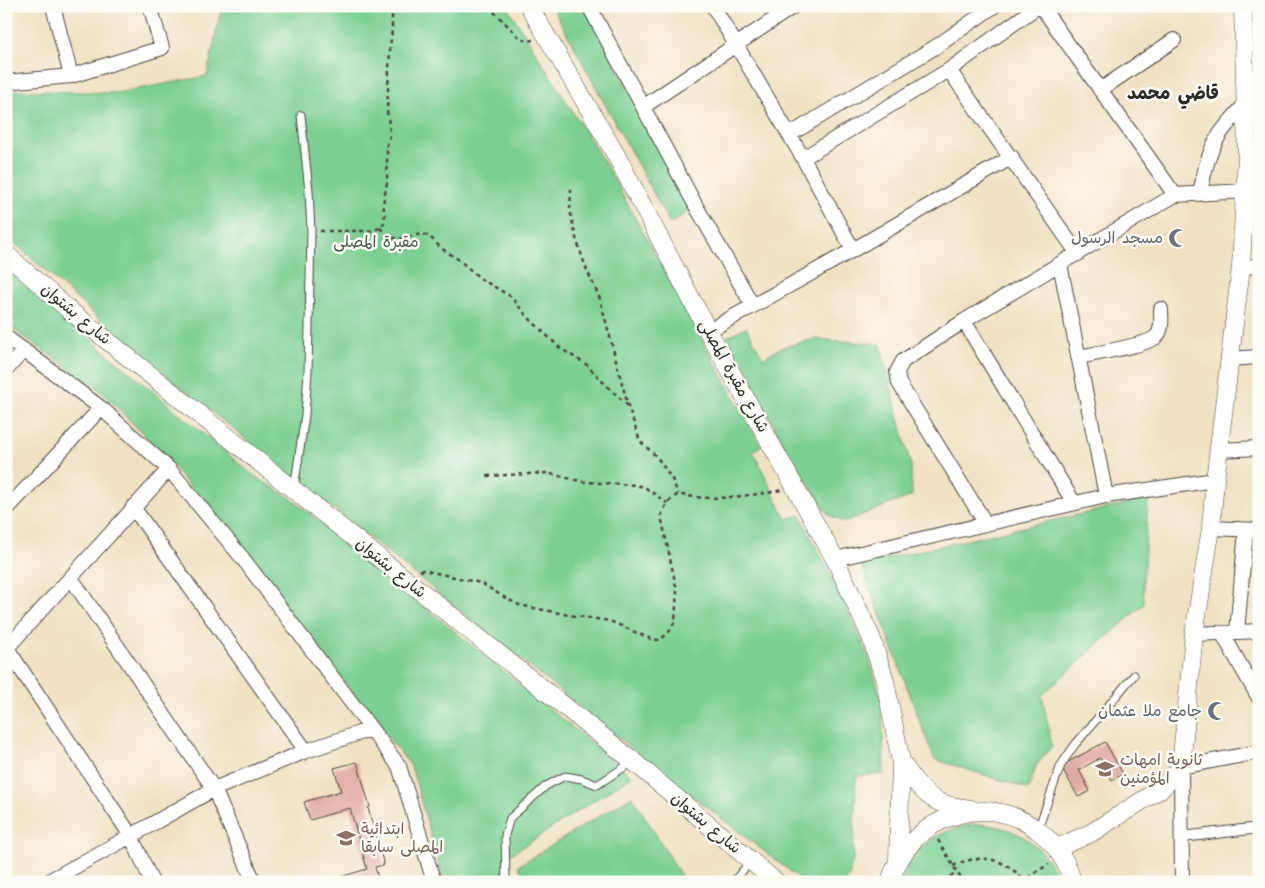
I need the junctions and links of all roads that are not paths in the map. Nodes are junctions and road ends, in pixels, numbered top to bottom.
1 (53, 6) edge
2 (150, 6) edge
3 (529, 6) edge
4 (589, 6) edge
5 (713, 6) edge
6 (794, 6) edge
7 (994, 6) edge
8 (1039, 6) edge
9 (1243, 6) edge
10 (1174, 40) dead end
11 (736, 45) junction
12 (949, 70) junction
13 (71, 76) junction
14 (6, 82) edge
15 (1100, 90) junction
16 (1245, 104) junction
17 (643, 107) junction
18 (301, 115) dead end
19 (789, 136) junction
20 (1253, 155) edge
21 (803, 158) junction
22 (1012, 158) junction
23 (1245, 191) junction
24 (1200, 194) junction
25 (1176, 195) junction
26 (1252, 213) edge
27 (853, 250) junction
28 (6, 254) edge
29 (1078, 254) junction
30 (1060, 264) junction
31 (1250, 267) edge
32 (753, 306) junction
33 (1161, 309) dead end
34 (964, 321) junction
35 (708, 331) junction
36 (6, 337) edge
37 (24, 350) junction
38 (1078, 357) junction
39 (1259, 357) edge
40 (1229, 359) junction
41 (6, 370) edge
42 (101, 408) junction
43 (1259, 448) edge
44 (1219, 450) junction
45 (169, 469) junction
46 (1215, 480) junction
47 (294, 489) junction
48 (1106, 496) junction
49 (1074, 504) junction
50 (133, 507) junction
51 (6, 510) edge
52 (986, 524) junction
53 (1211, 528) junction
54 (1252, 530) edge
55 (835, 559) junction
56 (71, 578) junction
57 (1259, 631) edge
58 (1237, 632) junction
59 (1222, 633) junction
60 (1194, 634) junction
61 (7, 648) edge
62 (1134, 674) dead end
63 (1259, 698) edge
64 (371, 729) junction
65 (306, 752) junction
66 (1259, 752) edge
67 (633, 762) junction
68 (900, 762) junction
69 (1181, 767) junction
70 (214, 789) junction
71 (988, 811) junction
72 (1259, 828) edge
73 (1038, 829) junction
74 (132, 836) junction
75 (1182, 837) junction
76 (1051, 852) junction
77 (898, 860) junction
78 (752, 861) junction
79 (47, 882) edge
80 (152, 882) edge
81 (254, 882) edge
82 (434, 882) edge
83 (506, 882) edge
84 (733, 882) edge
85 (776, 882) edge
86 (890, 882) edge
87 (1072, 882) edge
88 (1182, 882) edge

1 - 13 street
2 - 13 street
3 - 35 street, شارع مقبرة المصلى
4 - 17 street
5 - 11 street
6 - 11 street
7 - 19 street
8 - 12 street
8 - 15 street
9 - 16 street
10 - 15 street
11 - 17 street
11 - 19 street
12 - 21 street
12 - 22 street
13 - 14 street
15 - 25 street
16 - 20 street
16 - 24 street
17 - 32 street
18 - 47 lane
19 - 21 street
20 - 23 street
21 - 27 street
22 - 27 street
22 - 29 street
23 - 24 street
23 - 26 street
24 - 25 street
25 - 29 street
26 - 31 street
27 - 32 street
28 - 47 street, شارع بشتوان
29 - 30 street
30 - 34 street
30 - 38 street
31 - 40 street
32 - 35 street
33 - 38 street
34 - 49 street
34 - 52 street
35 - 55 street, شارع مقبرة المصلى
36 - 37 street
37 - 41 street
37 - 42 street
38 - 48 street
39 - 40 street
40 - 44 street
42 - 45 street
42 - 51 street
43 - 44 street
44 - 46 street
45 - 50 street
45 - 64 street
46 - 48 street
46 - 53 street
47 - 67 street, شارع بشتوان
48 - 49 street
49 - 52 street
50 - 56 street
50 - 65 street
52 - 55 street
53 - 54 street
53 - 60 street
54 - 58 street
55 - 68 street, شارع مقبرة المصلى
56 - 61 street
56 - 70 street
57 - 58 street
58 - 59 street
59 - 60 street
59 - 63 street
60 - 69 street
61 - 74 street
62 - 73 lane
64 - 65 street
64 - 82 street
65 - 70 street
66 - 69 street
67 - 78 street, شارع بشتوان
67 - 83 lane
68 - 71 street, شارع مقبرة المصلى
68 - 77 street, شارع مقبرة المصلى
69 - 75 street
69 - 76 street
70 - 74 street
70 - 81 street
71 - 73 street
71 - 77 street
72 - 75 street
73 - 76 street
74 - 79 street
74 - 80 street
75 - 88 street
76 - 87 street
77 - 86 street
78 - 84 lane
78 - 85 street, شارع بشتوان

